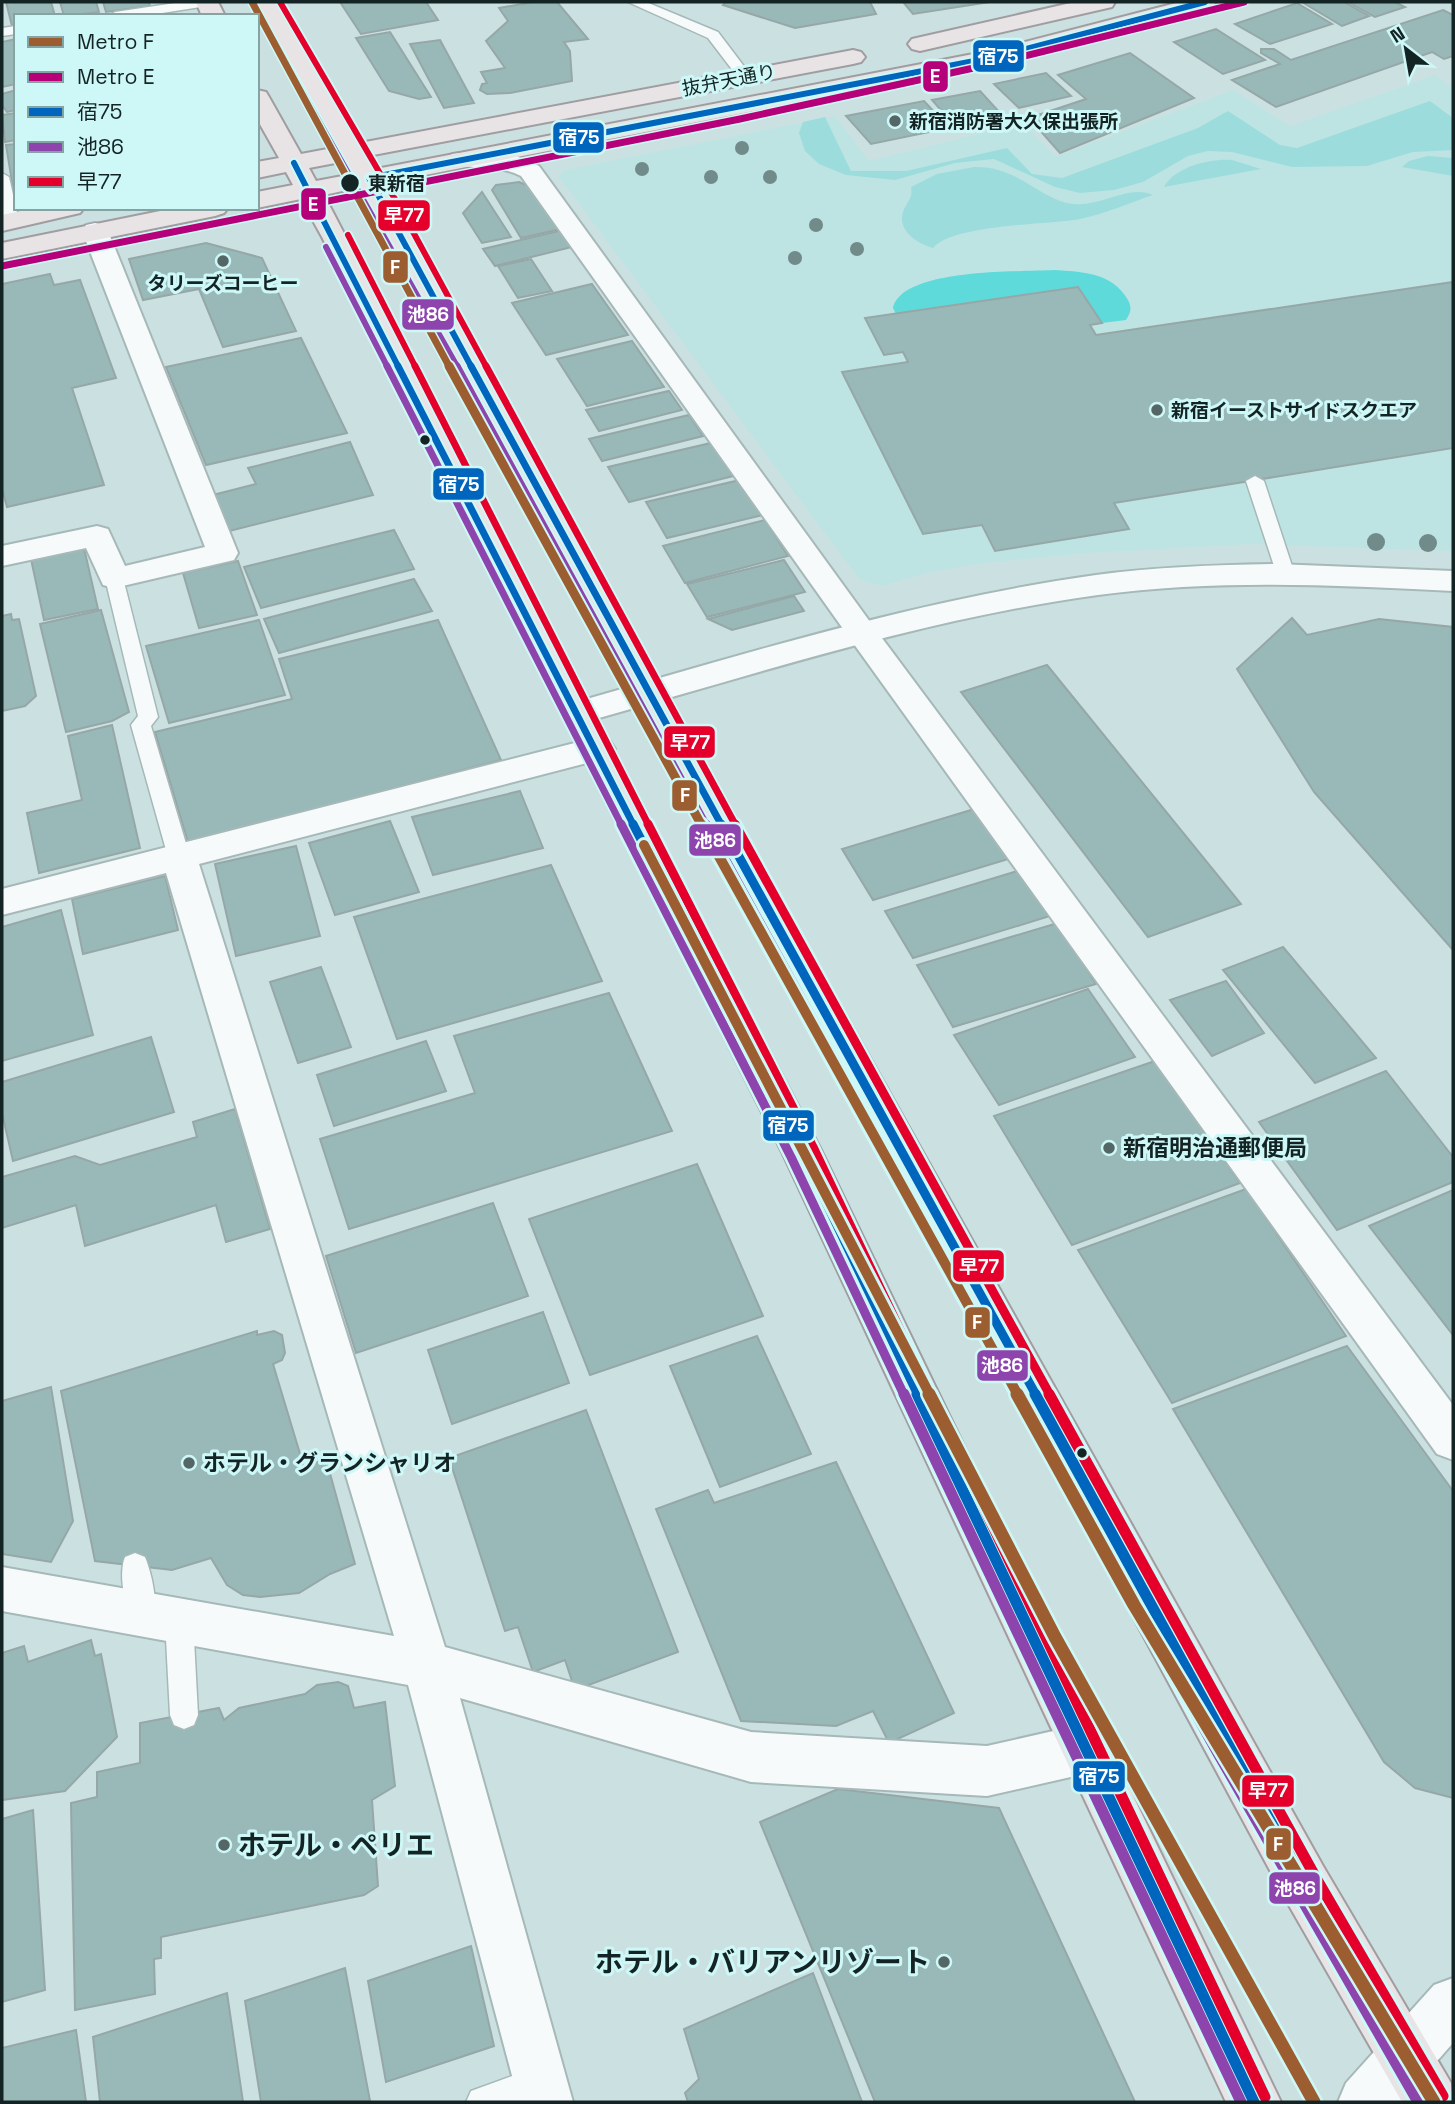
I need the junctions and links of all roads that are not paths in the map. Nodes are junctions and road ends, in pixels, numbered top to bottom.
1 (207, 2) edge
2 (266, 2) edge
3 (635, 2) edge
4 (1104, 2) edge
5 (1205, 2) edge
6 (128, 14) edge
7 (901, 48) dead end
8 (875, 52) dead end
9 (745, 77) junction
10 (259, 101) edge
11 (461, 159) junction
12 (361, 165) junction
13 (259, 170) edge
14 (302, 176) junction
15 (2, 177) edge
16 (259, 199) edge
17 (62, 210) edge
18 (205, 210) edge
19 (7, 222) edge
20 (95, 231) junction
21 (2, 251) edge
22 (1255, 481) dead end
23 (2, 556) edge
24 (1286, 575) junction
25 (114, 579) junction
26 (1453, 581) edge
27 (862, 633) junction
28 (649, 694) junction
29 (578, 713) junction
30 (598, 749) junction
31 (179, 856) junction
32 (2, 902) edge
33 (1453, 1440) edge
34 (135, 1566) dead end
35 (2, 1589) edge
36 (161, 1617) junction
37 (427, 1665) junction
38 (184, 1715) dead end
39 (1084, 1749) junction
40 (1453, 2004) edge
41 (1406, 2057) junction
42 (543, 2092) edge
43 (482, 2102) edge
44 (1254, 2102) edge
45 (1365, 2102) edge
46 (1432, 2102) edge

1 - 6 lane
2 - 12 main road
3 - 9 lane
4 - 7 main road
5 - 11 main road, 抜弁天通り
8 - 9 main road, 抜弁天通り
9 - 12 main road, 抜弁天通り
10 - 14 main road
11 - 12 main road, 抜弁天通り
11 - 27 street
12 - 14 main road, 抜弁天通り
12 - 28 main road
13 - 14 main road
14 - 16 main road
14 - 29 main road
15 - 19 lane
17 - 19 main road
18 - 20 main road
20 - 21 main road
20 - 25 street
22 - 24 lane
23 - 25 street
24 - 26 street
24 - 27 street
25 - 31 lane
27 - 28 street
27 - 33 street
28 - 29 street
28 - 41 main road
29 - 30 main road
30 - 31 street
30 - 39 main road
31 - 32 street
31 - 37 street
34 - 36 lane
35 - 36 street
36 - 37 street
36 - 38 lane
37 - 39 street
37 - 42 street
39 - 44 main road
40 - 41 street
41 - 45 street
41 - 46 main road
42 - 43 lane

